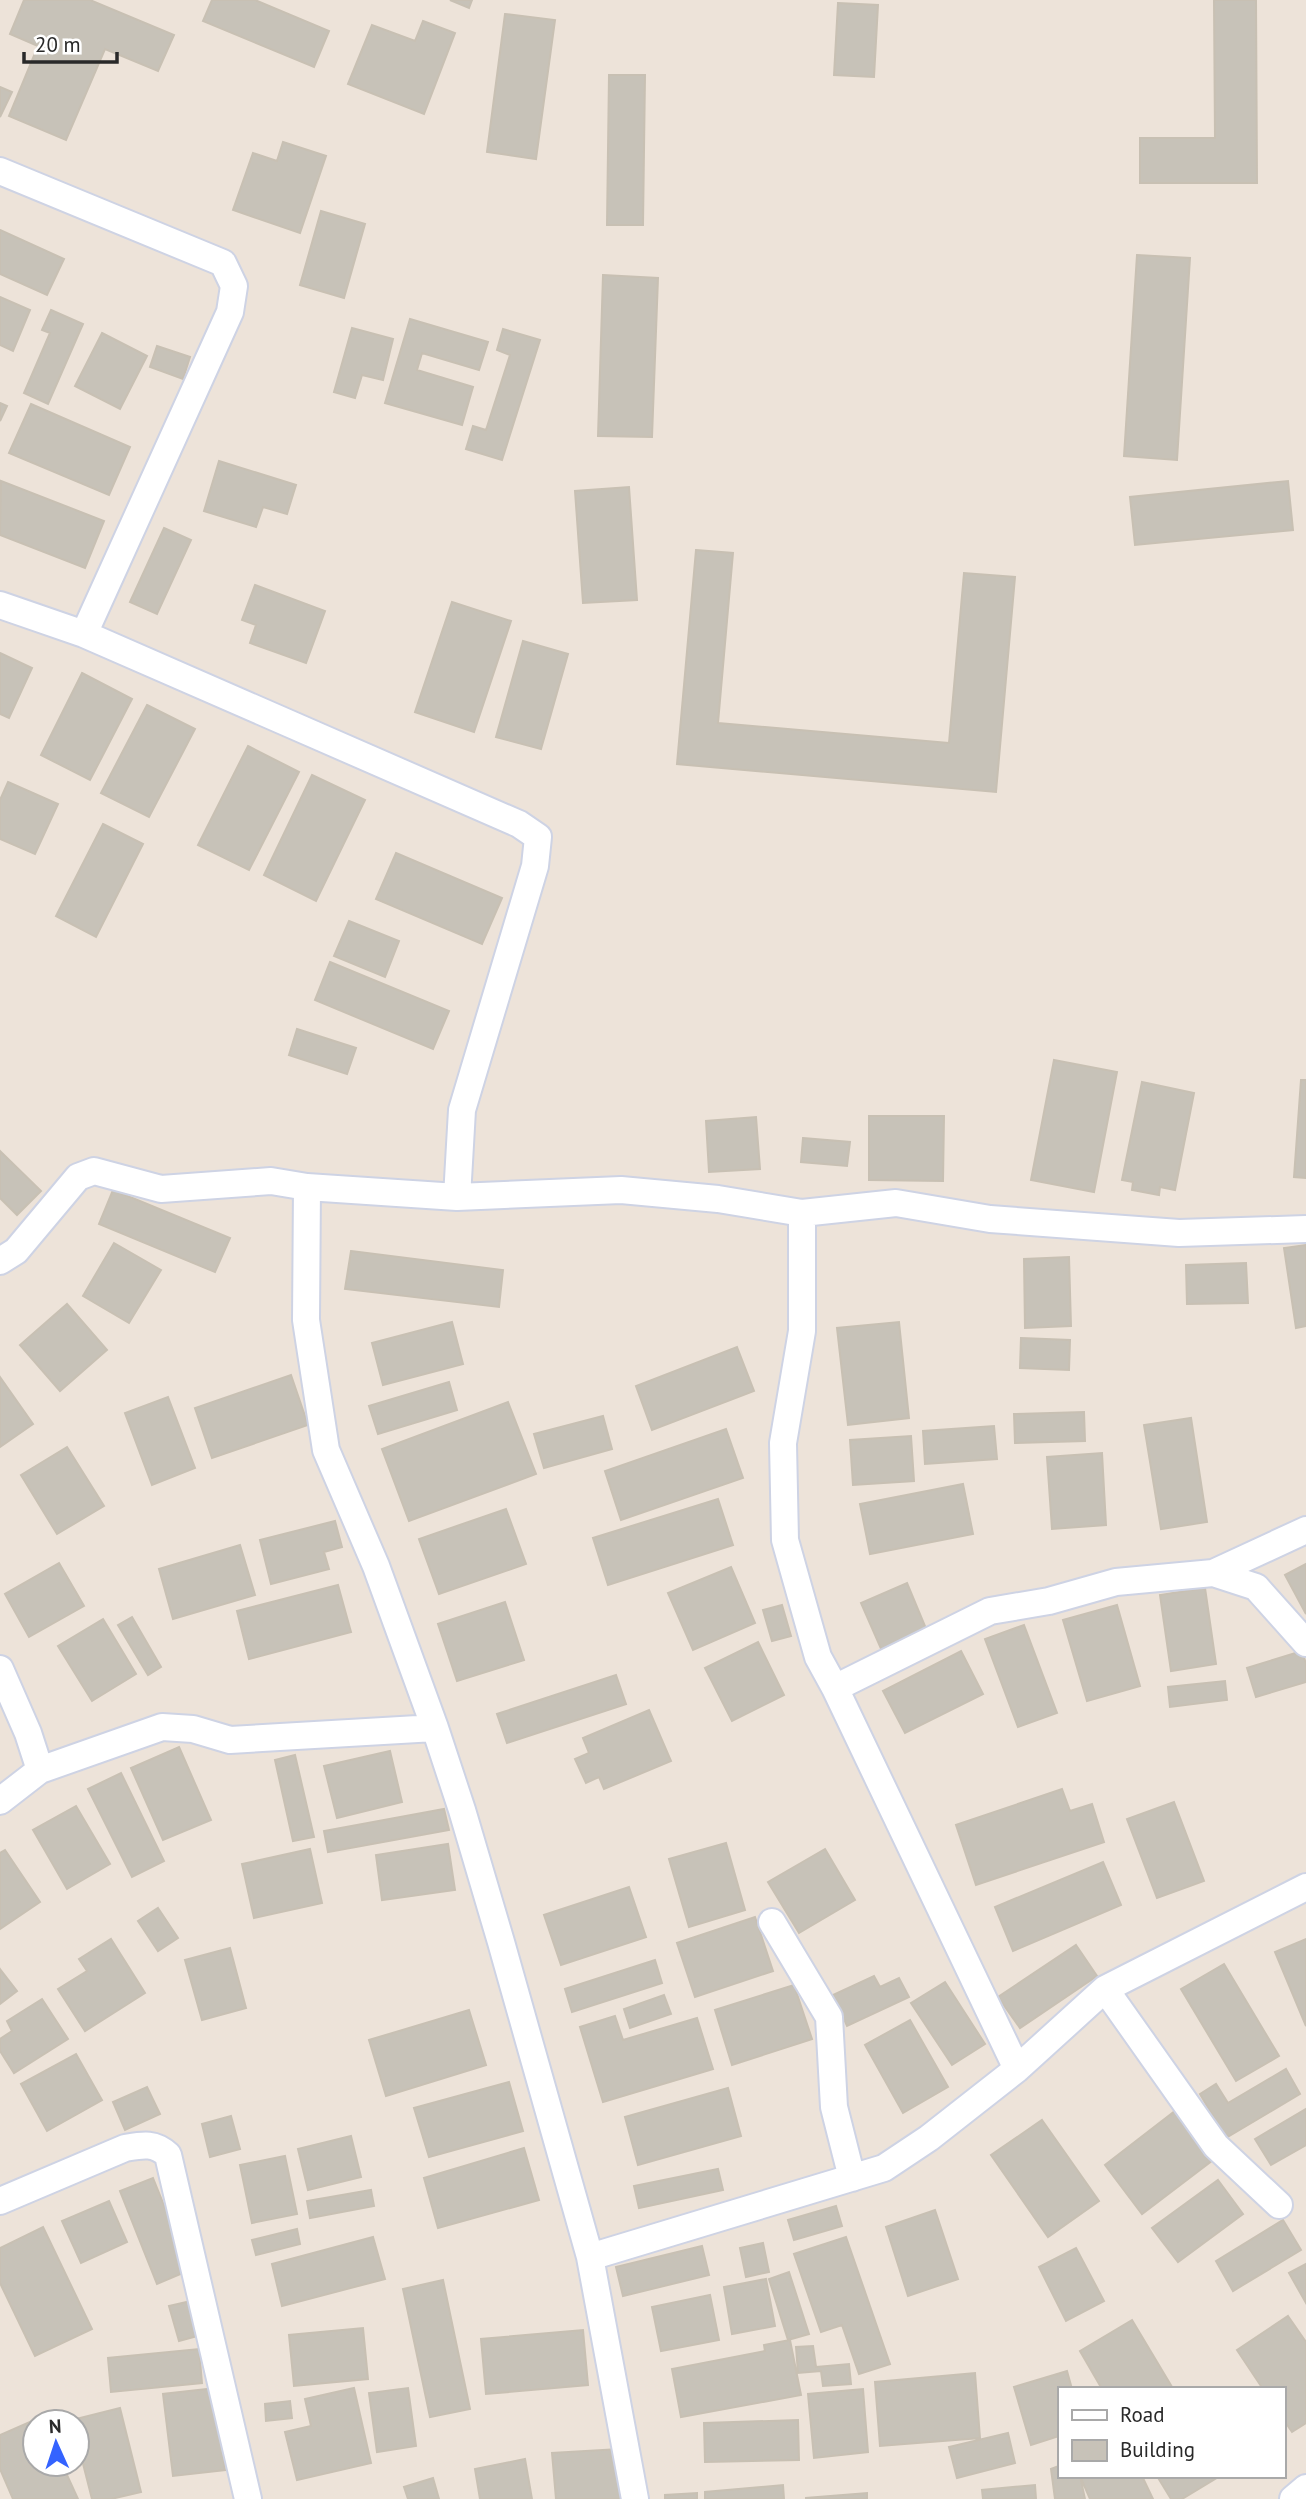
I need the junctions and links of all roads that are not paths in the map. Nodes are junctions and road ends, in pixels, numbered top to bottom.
1 (0, 171) edge
2 (0, 605) edge
3 (84, 634) junction
4 (307, 1187) junction
5 (457, 1197) junction
6 (802, 1213) junction
7 (1306, 1229) edge
8 (0, 1261) edge
9 (1306, 1530) edge
10 (1213, 1573) junction
11 (1306, 1643) edge
12 (0, 1670) edge
13 (835, 1688) junction
14 (435, 1728) junction
15 (40, 1770) junction
16 (0, 1801) edge
17 (1306, 1887) edge
18 (772, 1922) dead end
19 (1105, 1989) junction
20 (1017, 2068) junction
21 (852, 2178) junction
22 (0, 2201) edge
23 (1279, 2204) dead end
24 (590, 2258) junction
25 (1306, 2488) edge
26 (241, 2496) edge
27 (635, 2499) edge
28 (1293, 2499) edge

1 - 3 street
2 - 3 street
3 - 5 street
4 - 5 street
4 - 8 street
4 - 14 street
5 - 6 street
6 - 7 street
6 - 13 street
9 - 10 street
10 - 11 street
10 - 13 street
12 - 15 street
13 - 20 street
14 - 15 street
14 - 24 street
15 - 16 street
17 - 19 street
18 - 21 street
19 - 20 street
19 - 23 street
20 - 21 street
21 - 24 street
22 - 26 street
24 - 27 street
25 - 28 street

